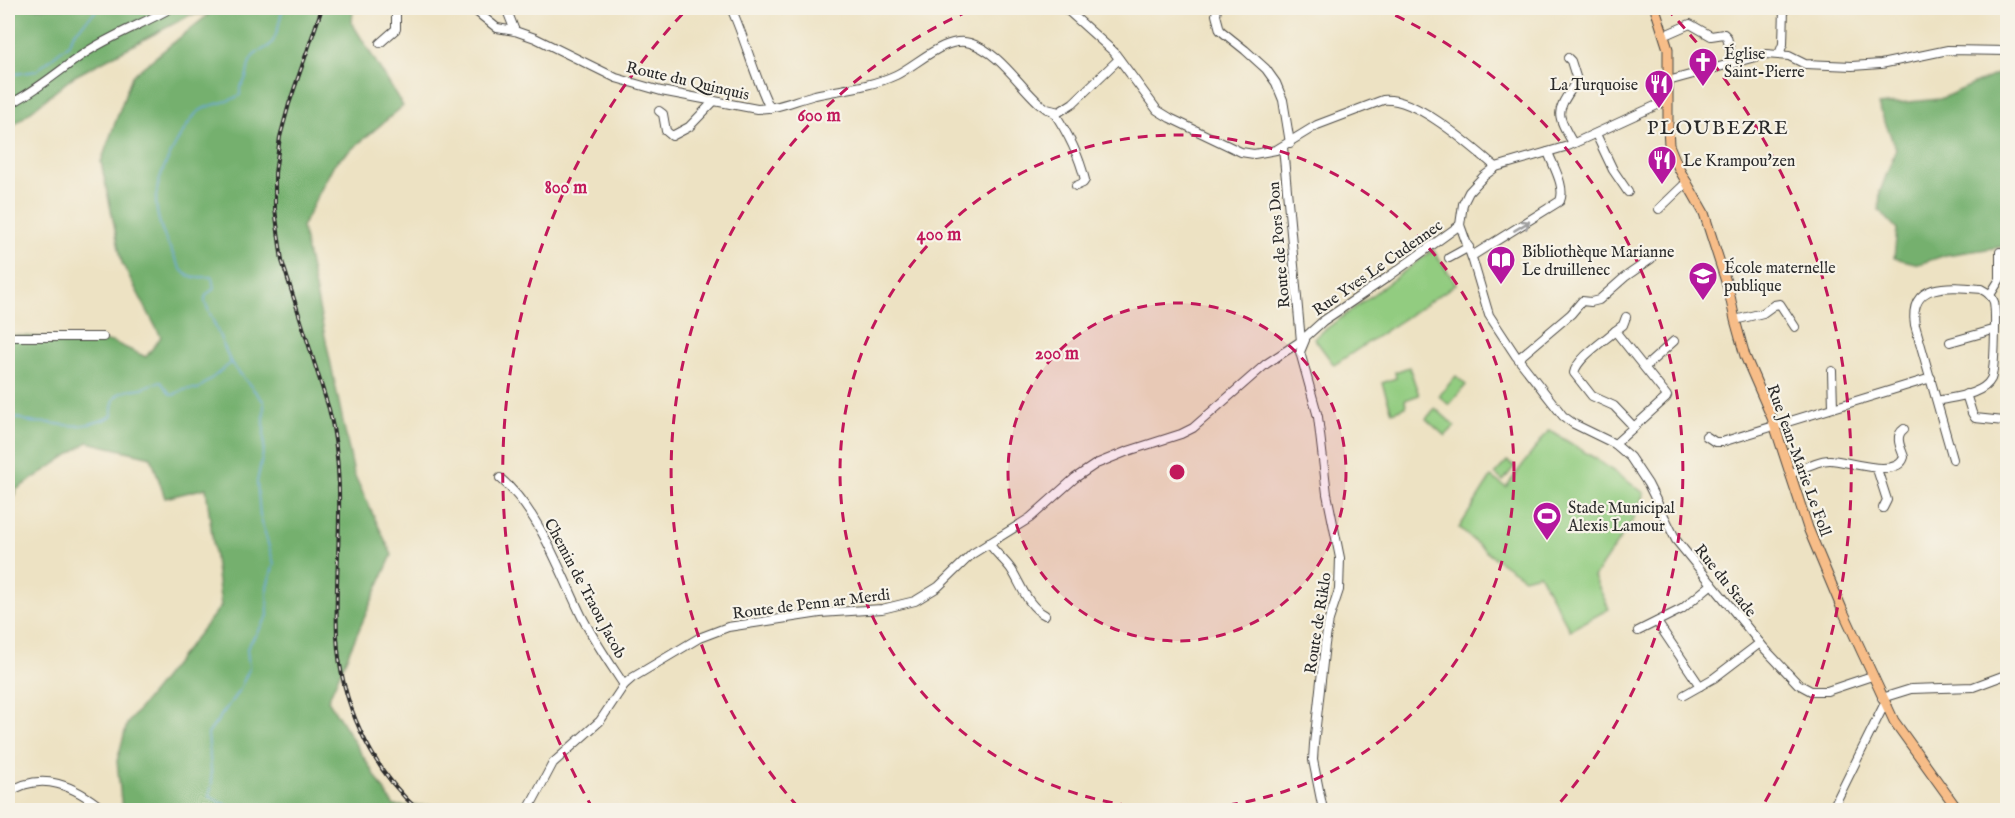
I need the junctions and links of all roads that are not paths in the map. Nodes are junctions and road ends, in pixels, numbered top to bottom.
1 (171, 8) edge
2 (396, 8) edge
3 (472, 8) edge
4 (506, 8) edge
5 (731, 8) edge
6 (1065, 8) edge
7 (1217, 8) edge
8 (1656, 8) edge
9 (1784, 8) edge
10 (515, 31) junction
11 (1665, 35) junction
12 (380, 44) dead end
13 (2007, 51) edge
14 (1779, 54) junction
15 (1568, 58) dead end
16 (1119, 59) junction
17 (1733, 63) junction
18 (1668, 81) junction
19 (1668, 100) junction
20 (714, 101) junction
21 (8, 105) edge
22 (770, 108) junction
23 (659, 111) dead end
24 (1053, 111) junction
25 (1596, 134) junction
26 (1574, 144) junction
27 (1286, 145) junction
28 (1548, 152) junction
29 (1496, 167) junction
30 (1688, 182) junction
31 (1076, 186) dead end
32 (1628, 192) dead end
33 (1659, 208) dead end
34 (1460, 225) junction
35 (1469, 247) junction
36 (2000, 252) dead end
37 (1472, 256) junction
38 (1449, 258) dead end
39 (1651, 259) dead end
40 (1990, 295) junction
41 (1626, 317) dead end
42 (1735, 320) junction
43 (1795, 327) dead end
44 (1993, 330) junction
45 (1616, 331) junction
46 (8, 337) edge
47 (103, 337) dead end
48 (1304, 338) junction
49 (1674, 341) dead end
50 (1950, 342) dead end
51 (1519, 358) junction
52 (1645, 367) junction
53 (1832, 371) dead end
54 (1931, 378) junction
55 (1966, 394) junction
56 (1937, 401) junction
57 (1833, 407) junction
58 (2004, 421) dead end
59 (1634, 427) junction
60 (1775, 427) junction
61 (1904, 429) dead end
62 (1706, 436) dead end
63 (1615, 444) junction
64 (1953, 459) dead end
65 (1877, 469) junction
66 (1790, 474) junction
67 (500, 478) dead end
68 (1883, 508) dead end
69 (989, 543) junction
70 (1712, 584) junction
71 (1045, 615) dead end
72 (1657, 622) junction
73 (1638, 631) dead end
74 (1760, 643) junction
75 (2007, 674) edge
76 (1872, 676) junction
77 (624, 685) junction
78 (1700, 686) junction
79 (1684, 695) dead end
80 (1883, 700) junction
81 (8, 793) edge
82 (104, 810) edge
83 (528, 810) edge
84 (1323, 810) edge
85 (1832, 810) edge
86 (1958, 810) edge

1 - 21 street
2 - 12 street
3 - 10 street, Route du Quinquis
4 - 10 street
5 - 22 street
6 - 16 street
7 - 27 street, Route de Pors Don
8 - 11 main road, Rue Jean-Marie Le Foll
9 - 14 street
10 - 20 street, Route du Quinquis
11 - 17 street
11 - 18 main road, Rue Jean-Marie Le Foll
13 - 14 street
14 - 17 street
15 - 26 street
16 - 24 street
16 - 27 street
17 - 18 street
18 - 19 main road, Rue Jean-Marie Le Foll
19 - 25 street, Rue Yves Le Cudennec
19 - 30 main road, Rue Jean-Marie Le Foll
20 - 22 street, Route du Quinquis
20 - 23 street
22 - 24 street, Route du Quinquis
24 - 31 street
25 - 26 street, Rue Yves Le Cudennec
25 - 32 street
26 - 28 street, Rue Yves Le Cudennec
27 - 29 street
27 - 48 street, Route de Pors Don
28 - 29 street, Rue Yves Le Cudennec
37 -> 28 street
29 - 34 street, Rue Yves Le Cudennec
30 - 33 street
30 - 42 main road, Rue Jean-Marie Le Foll
34 - 35 street, Rue du Stade
34 - 48 street, Rue Yves Le Cudennec
35 - 37 street, Rue du Stade
35 - 38 street
36 - 40 street
37 - 51 street, Rue du Stade
39 - 51 street
40 - 44 street
40 - 54 street
41 - 45 street
42 - 43 street
42 - 60 main road, Rue Jean-Marie Le Foll
44 - 50 street
44 - 55 street
45 - 52 street
45 - 59 street
46 - 47 street
48 - 69 street, Route de Penn ar Merdi
48 - 84 street, Route de Riklo
49 - 52 street
51 - 63 street, Rue du Stade
52 - 59 street
53 - 57 street
54 - 56 street
54 - 57 street
55 - 56 street
55 - 58 street
56 - 64 street
57 - 60 street
59 - 63 street
60 - 62 street
60 - 66 main road, Rue Jean-Marie Le Foll
61 - 65 street
63 - 70 street, Rue du Stade
65 - 66 street
65 - 68 street
66 - 76 main road, Rue Jean-Marie Le Foll
67 - 77 street, Chemin de Traou Jacob
69 - 71 street
69 - 77 street, Route de Penn ar Merdi
70 - 72 street
70 - 74 street, Rue du Stade
72 - 73 street
72 - 78 street
74 - 76 street, Rue du Stade
74 - 78 street
75 - 80 street
76 - 80 main road, Rue Jean-Marie Le Foll
77 - 83 street, Route de Penn ar Merdi
78 - 79 street
80 - 85 street
80 - 86 main road, Rue Jean-Marie Le Foll
81 - 82 street

